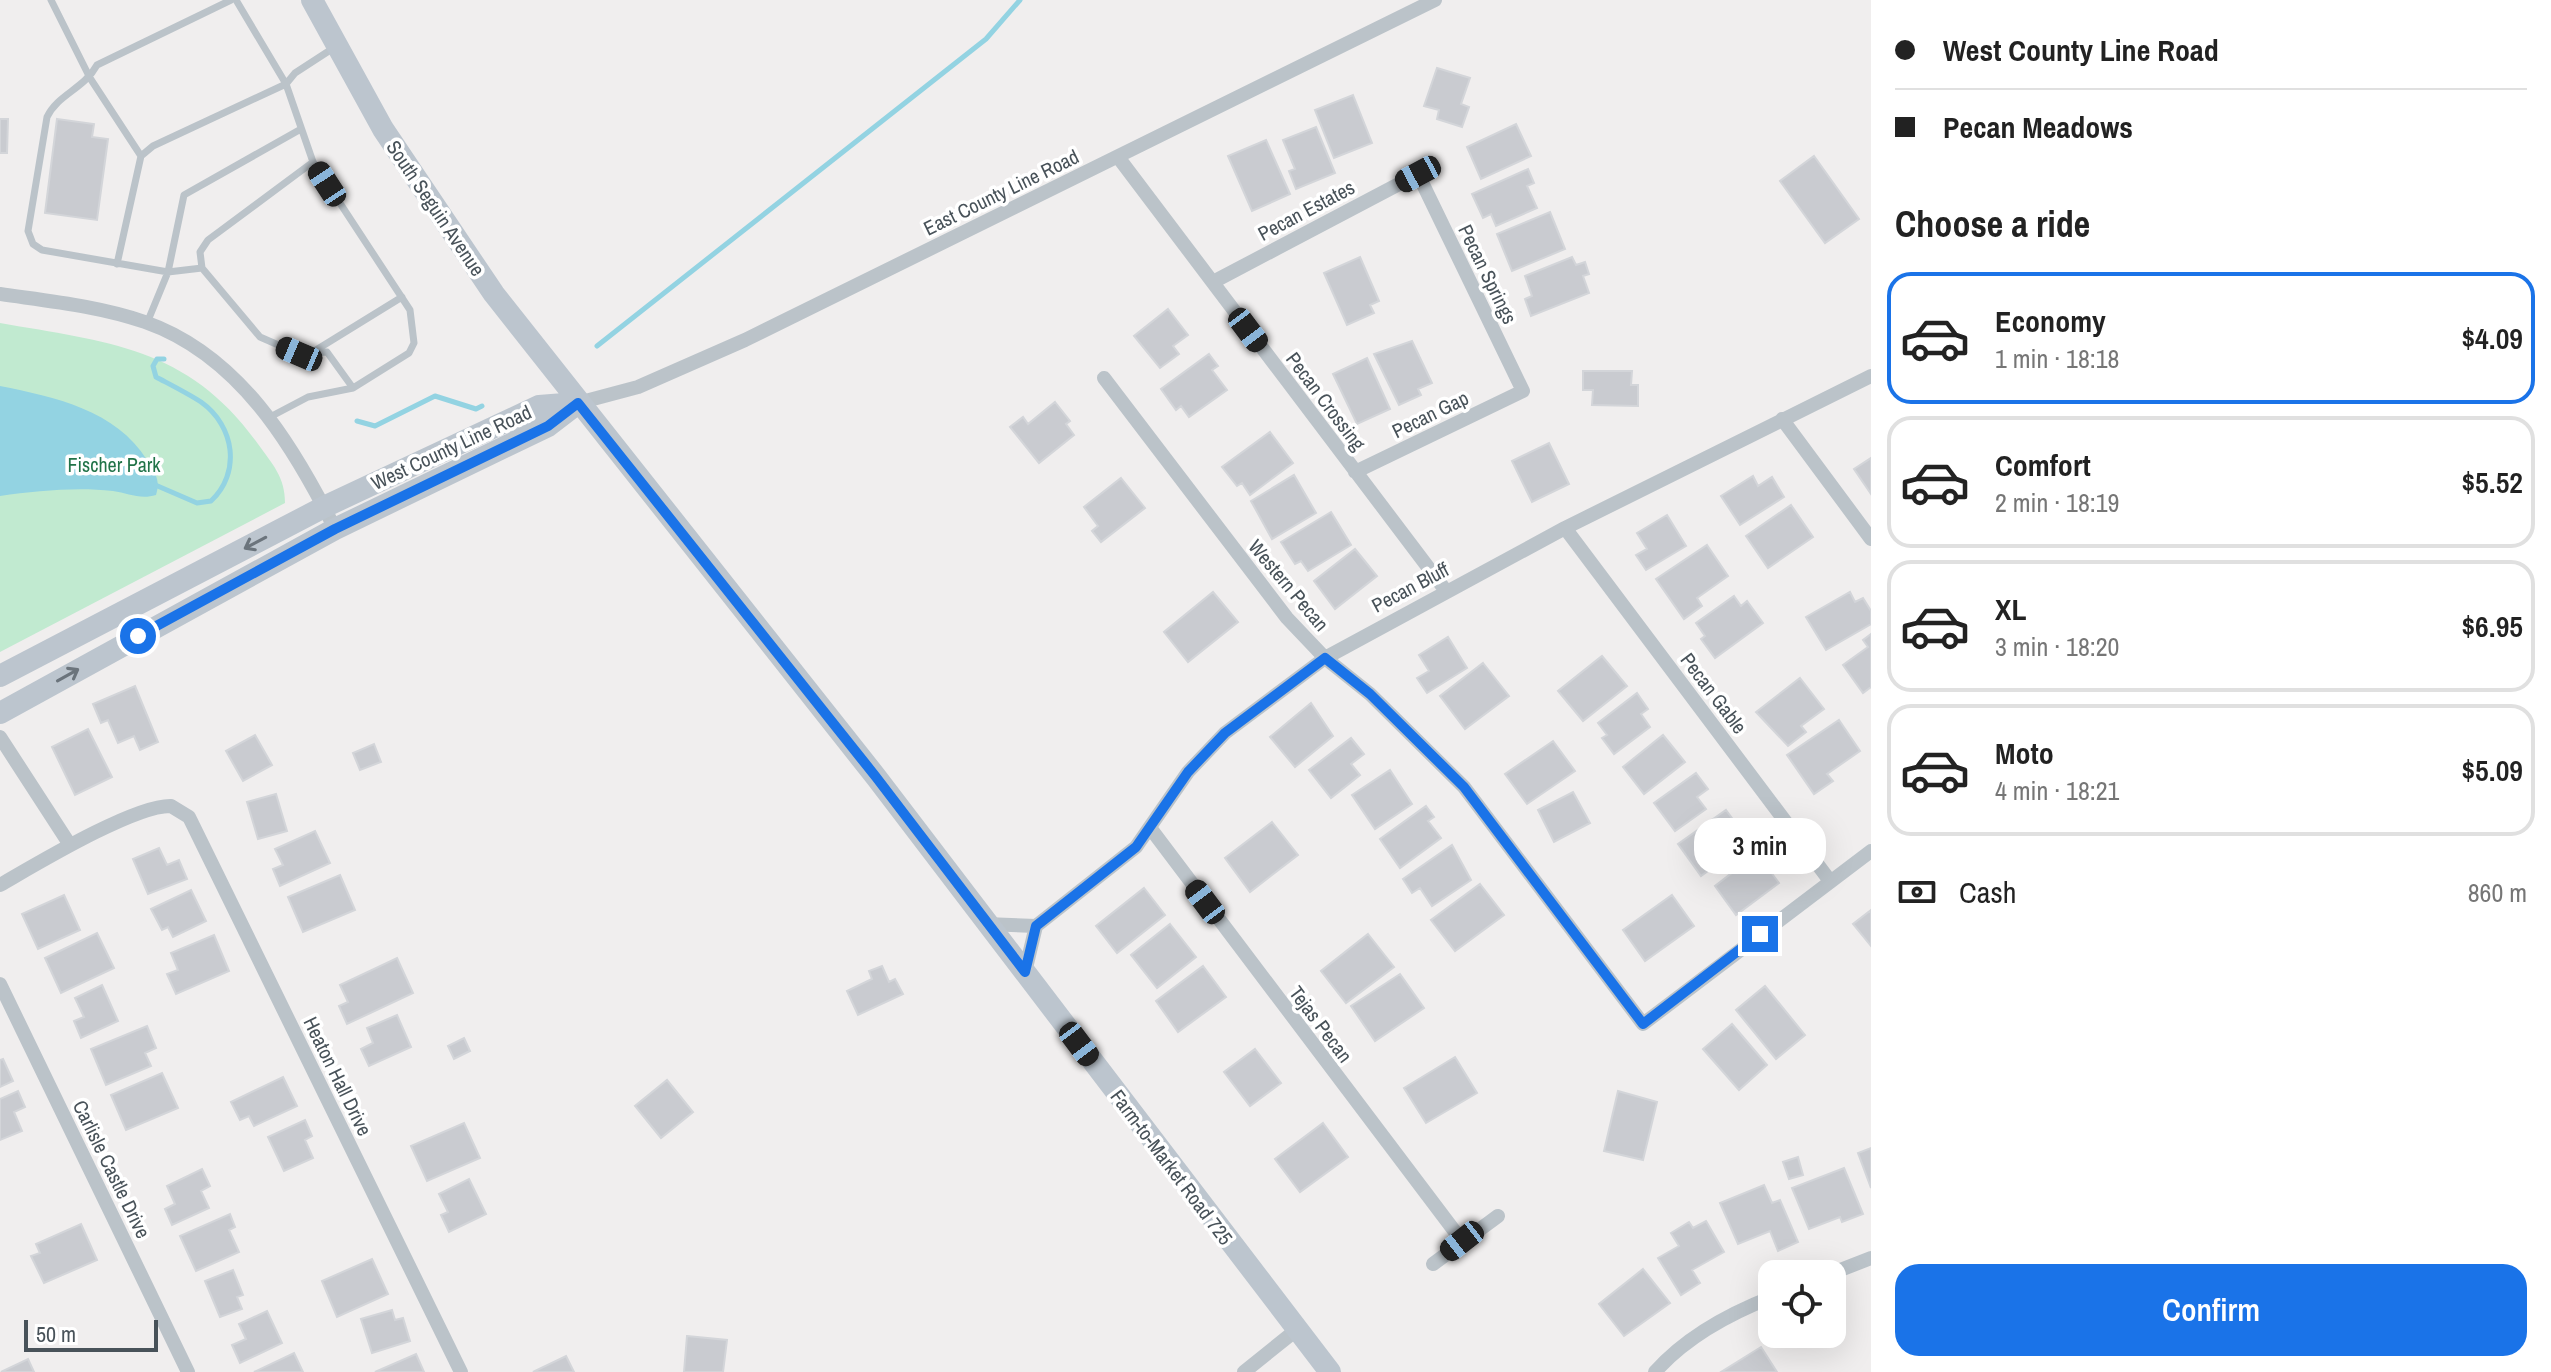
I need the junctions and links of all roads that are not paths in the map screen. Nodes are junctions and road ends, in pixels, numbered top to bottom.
1 (51, 0) edge
2 (234, 0) edge
3 (312, 0) edge
4 (1435, 0) edge
5 (336, 46) junction
6 (90, 78) junction
7 (286, 84) junction
8 (301, 129) junction
9 (141, 156) junction
10 (1118, 157) junction
11 (313, 162) junction
12 (1418, 174) joint
13 (117, 264) junction
14 (202, 268) junction
15 (168, 272) junction
16 (1213, 282) junction
17 (0, 294) edge
18 (402, 297) junction
19 (147, 323) junction
20 (314, 351) junction
21 (1871, 376) edge
22 (1104, 378) dead end
23 (353, 388) junction
24 (1523, 391) joint
25 (578, 403) junction
26 (270, 417) junction
27 (1782, 419) junction
28 (1355, 472) junction
29 (324, 507) junction
30 (1565, 528) junction
31 (335, 529) junction
32 (1871, 539) edge
33 (1446, 591) junction
34 (1325, 658) junction
35 (0, 676) edge
36 (0, 713) edge
37 (0, 737) edge
38 (1151, 829) junction
39 (70, 845) junction
40 (1871, 851) edge
41 (1830, 881) junction
42 (0, 885) edge
43 (985, 924) junction
44 (1036, 926) junction
45 (1025, 972) junction
46 (0, 984) edge
47 (1498, 1216) dead end
48 (1462, 1241) junction
49 (1871, 1258) edge
50 (1433, 1264) dead end
51 (1846, 1268) edge
52 (1758, 1304) edge
53 (1295, 1331) junction
54 (188, 1372) edge
55 (461, 1372) edge
56 (1244, 1372) edge
57 (1330, 1372) edge
58 (1655, 1372) edge

1 - 6 lane
2 - 6 lane
2 - 7 lane
3 - 5 main road, South Seguin Avenue
4 - 10 street, East County Line Road
5 - 7 lane
5 - 25 main road, South Seguin Avenue
6 - 9 lane
6 - 13 lane
7 - 8 lane
7 - 9 lane
8 - 11 lane
8 - 15 lane
9 - 13 lane
10 - 16 street, Pecan Crossing
10 - 25 street, East County Line Road
11 - 14 lane
11 - 18 lane
12 - 16 street, Pecan Estates
12 - 24 street, Pecan Springs
13 - 15 lane
14 - 15 lane
14 - 20 lane
15 - 19 lane
16 - 28 street, Pecan Crossing
17 - 19 street
18 - 20 lane
18 - 23 lane
19 - 26 street
20 - 23 lane
21 - 27 street, Pecan Bluff
22 - 34 street, Western Pecan
23 - 26 lane
24 - 28 street, Pecan Gap
25 - 29 main road, West County Line Road
25 - 31 main road, West County Line Road
25 - 43 main road, South Seguin Avenue
26 - 29 street
27 - 30 street, Pecan Bluff
27 - 32 street
28 - 33 street, Pecan Crossing
29 - 31 street
29 -> 35 main road, West County Line Road
30 - 33 street, Pecan Bluff
30 - 41 street, Pecan Gable
36 -> 31 main road, West County Line Road
33 - 34 street, Pecan Bluff
34 - 38 street, Pecan Bluff
34 - 41 street, Western Pecan
37 - 39 street
38 - 44 street, Pecan Bluff
38 - 48 street, Tejas Pecan
39 - 42 street
39 - 55 street, Heaton Hall Drive
40 - 41 street
43 - 44 street
43 - 45 main road, Farm-to-Market Road 725
44 - 45 street
45 - 53 main road, Farm-to-Market Road 725
46 - 54 street, Carlisle Castle Drive
47 - 48 street
48 - 50 street
49 - 51 street
52 - 58 street
53 - 56 street
53 - 57 main road, Farm-to-Market Road 725

